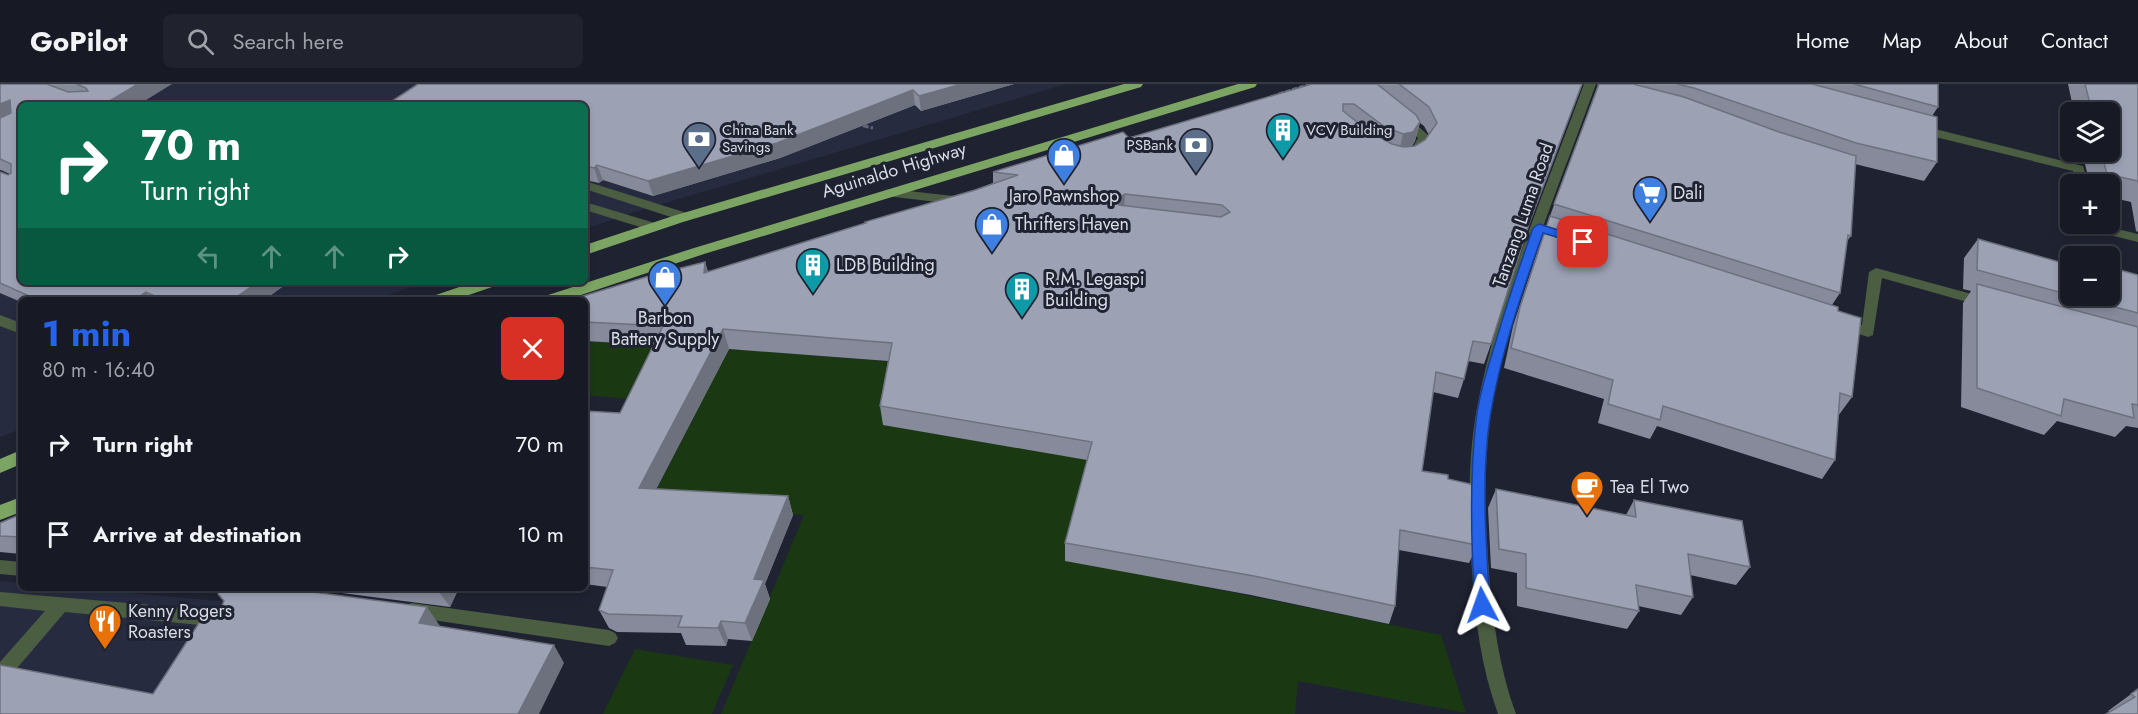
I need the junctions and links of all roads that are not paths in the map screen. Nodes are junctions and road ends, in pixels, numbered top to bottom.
1 (1137, 84) edge
2 (1251, 84) edge
3 (1593, 88) edge
4 (1396, 113) edge
5 (1910, 127) edge
6 (1399, 160) edge
7 (2080, 174) edge
8 (588, 186) edge
9 (890, 193) junction
10 (975, 203) edge
11 (588, 207) edge
12 (685, 217) junction
13 (653, 227) junction
14 (2120, 233) edge
15 (2138, 238) edge
16 (588, 249) edge
17 (480, 285) edge
18 (446, 297) edge
19 (559, 297) edge
20 (1999, 306) edge
21 (0, 320) edge
22 (1834, 321) edge
23 (18, 328) edge
24 (18, 458) edge
25 (0, 466) edge
26 (18, 505) edge
27 (0, 513) edge
28 (0, 567) edge
29 (18, 569) edge
30 (0, 599) edge
31 (61, 605) junction
32 (395, 608) edge
33 (230, 620) edge
34 (609, 638) dead end
35 (0, 675) edge
36 (1507, 714) edge

1 - 12 highway, Aguinaldo Highway
2 - 9 highway, Aguinaldo Highway
3 - 36 street, Tanzang Luma Road
4 - 6 street
5 - 7 street
8 - 12 street
9 - 10 street
9 - 19 highway, Aguinaldo Highway
11 - 13 street
12 - 13 highway, Aguinaldo Highway
13 - 16 highway, Aguinaldo Highway
14 - 15 street
17 - 18 highway
20 - 22 street
21 - 23 street
24 - 25 highway
26 - 27 highway
28 - 29 street
30 - 31 street
31 - 33 street
31 - 35 street
32 - 34 street

